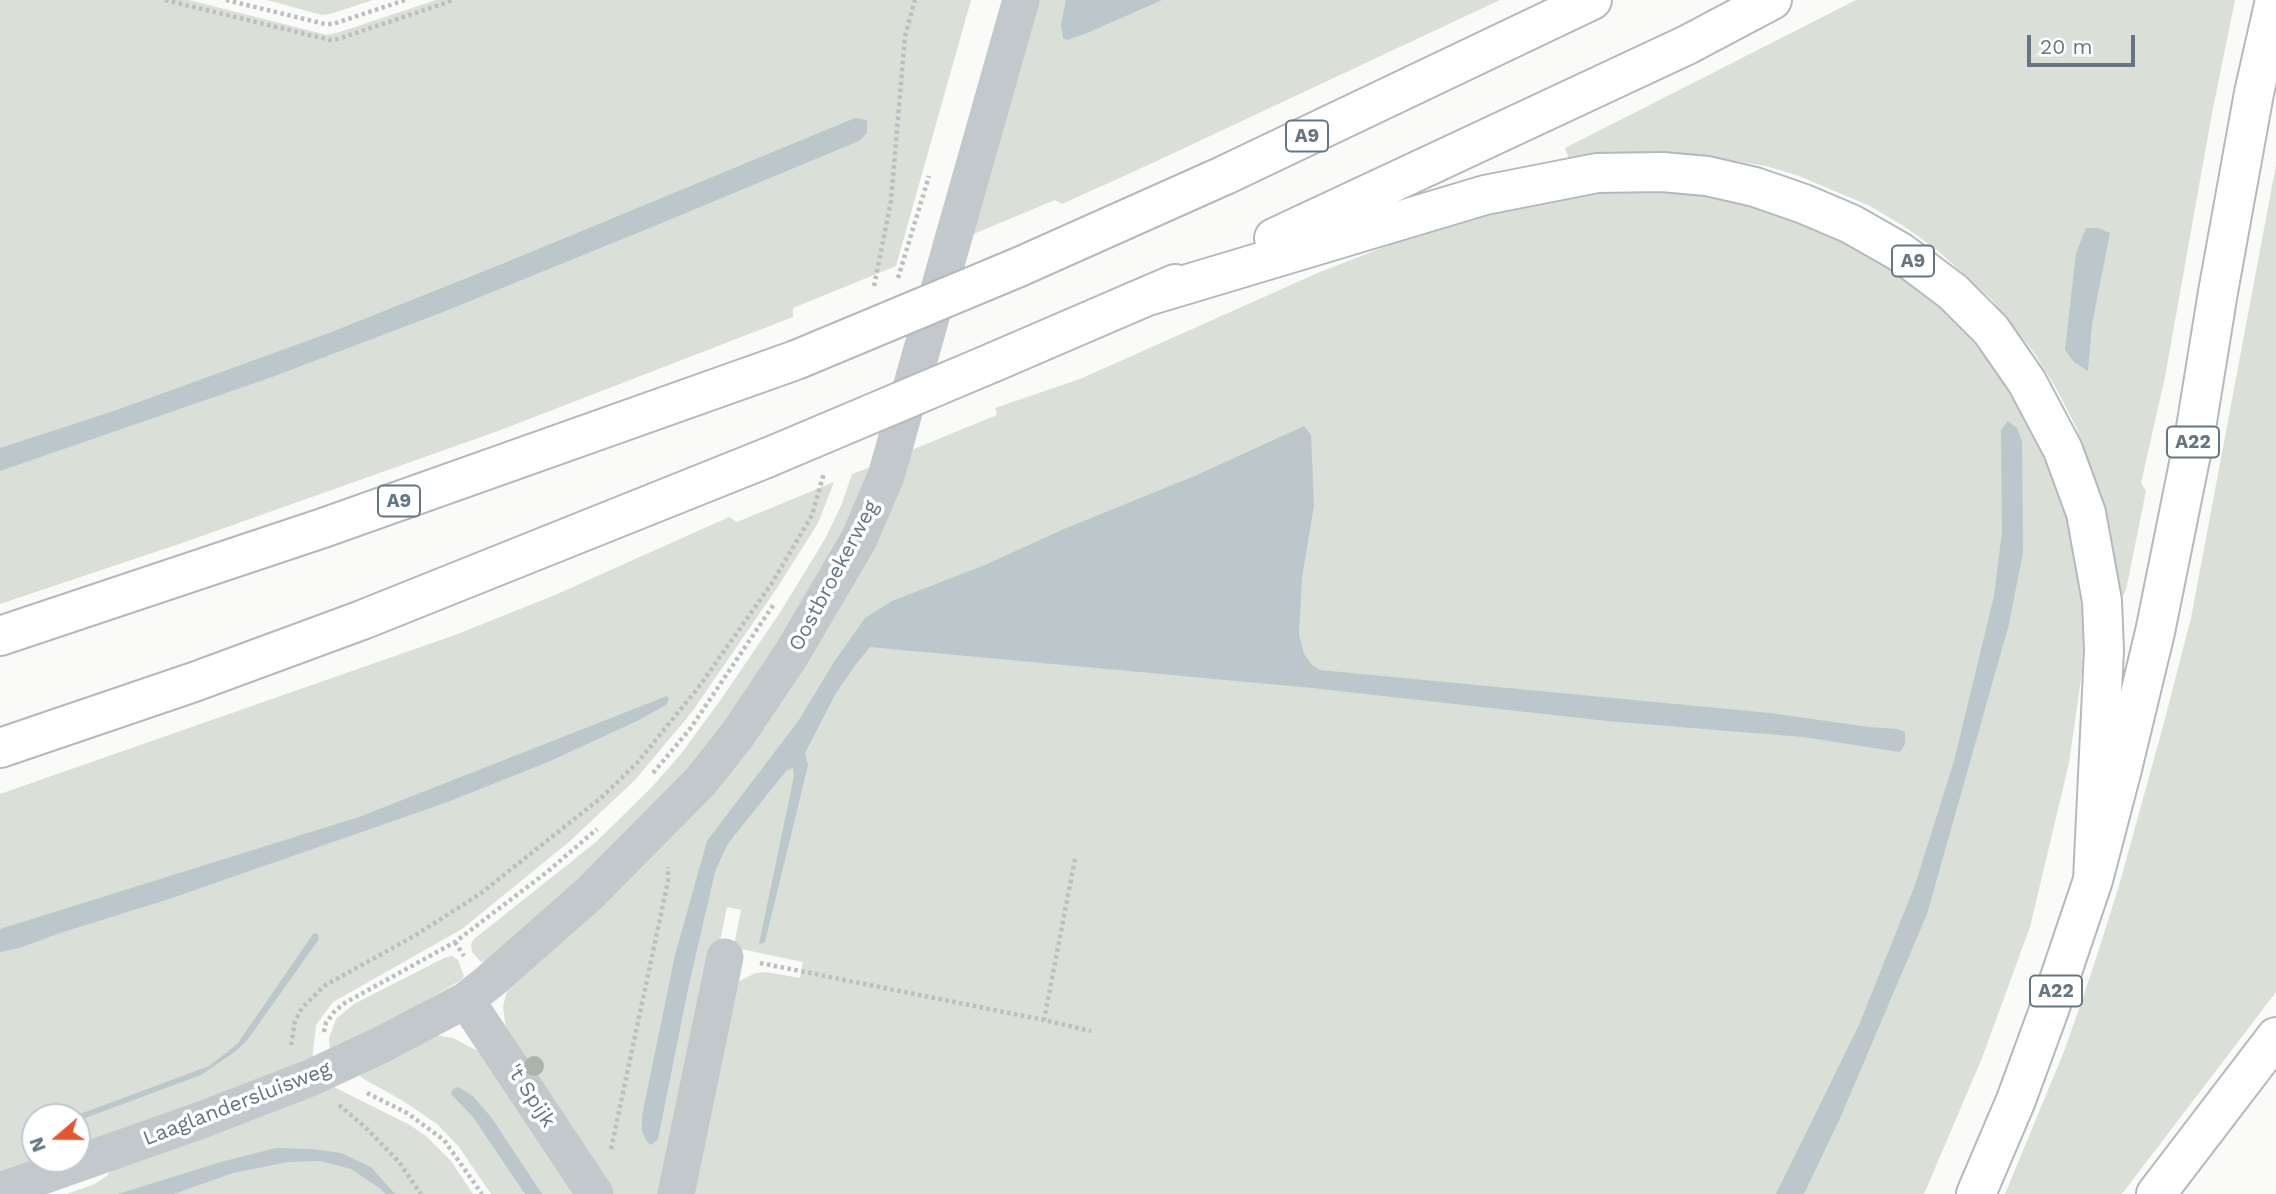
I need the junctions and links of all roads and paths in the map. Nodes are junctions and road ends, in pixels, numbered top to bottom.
1 (165, 0) edge
2 (226, 0) edge
3 (405, 0) edge
4 (454, 0) edge
5 (915, 0) edge
6 (1021, 0) edge
7 (1592, 0) edge
8 (1772, 0) edge
9 (2276, 0) edge
10 (930, 175) dead end
11 (895, 284) dead end
12 (873, 292) dead end
13 (1151, 295) junction
14 (825, 469) dead end
15 (777, 600) dead end
16 (0, 636) edge
17 (0, 748) edge
18 (648, 778) dead end
19 (668, 817) junction
20 (607, 821) dead end
21 (1075, 859) dead end
22 (2093, 880) junction
23 (725, 957) joint
24 (466, 1000) junction
25 (1044, 1020) junction
26 (1091, 1031) dead end
27 (2276, 1037) edge
28 (321, 1073) junction
29 (611, 1153) dead end
30 (0, 1191) edge
31 (421, 1194) edge
32 (482, 1194) edge
33 (595, 1194) edge
34 (676, 1194) edge
35 (1976, 1194) edge
36 (2156, 1194) edge

1 - 4 path
2 - 3 path
5 - 12 path
6 - 19 street, Oostbroekerweg
7 - 16 highway, A9, bridge
8 - 13 highway, A9
9 - 22 highway, A22
10 - 11 path
13 - 17 highway, A9, bridge
13 - 22 highway, A9
14 - 28 path
15 - 18 path
19 - 24 street, Oostbroekerweg
19 - 29 path
20 - 28 path
21 - 25 path
22 - 35 highway, A22
23 - 25 path
23 - 34 street
24 - 28 street, Laaglandersluisweg
24 - 33 street, 't Spijk
25 - 26 path
27 - 36 highway
28 - 30 street, Laaglandersluisweg
28 - 31 path
28 - 32 path

